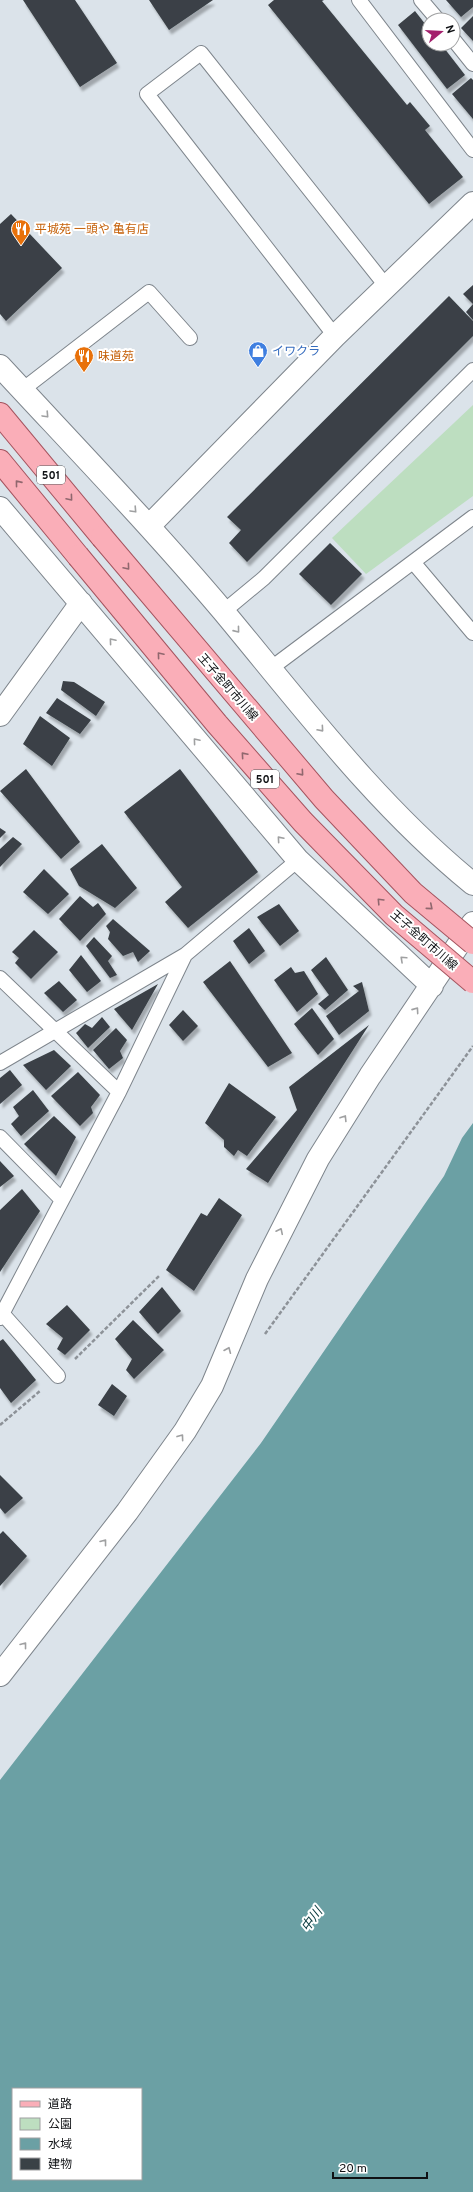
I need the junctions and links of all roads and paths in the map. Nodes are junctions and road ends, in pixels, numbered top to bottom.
1 (359, 0) edge
2 (421, 0) edge
3 (431, 12) edge
4 (461, 49) edge
5 (473, 64) edge
6 (473, 150) edge
7 (473, 203) edge
8 (386, 286) junction
9 (335, 336) junction
10 (190, 338) dead end
11 (0, 366) edge
12 (473, 370) edge
13 (22, 390) junction
14 (0, 414) edge
15 (0, 461) edge
16 (0, 508) edge
17 (473, 517) edge
18 (149, 526) junction
19 (413, 562) junction
20 (81, 603) junction
21 (223, 612) junction
22 (473, 633) edge
23 (270, 670) junction
24 (0, 715) edge
25 (298, 860) junction
26 (473, 884) edge
27 (473, 923) edge
28 (473, 943) edge
29 (185, 955) junction
30 (0, 978) edge
31 (473, 982) edge
32 (432, 986) junction
33 (56, 1030) junction
34 (0, 1063) edge
35 (119, 1092) junction
36 (0, 1137) edge
37 (62, 1200) junction
38 (160, 1275) dead end
39 (1, 1314) edge
40 (58, 1376) junction
41 (0, 1425) edge
42 (0, 1675) edge

1 - 6 lane
2 - 3 lane
4 - 5 lane
7 - 8 street
8 - 9 street
8 - 9 lane
9 - 18 street
10 - 13 lane
11 - 13 street
12 - 21 lane
13 -> 18 street
14 -> 28 main road, 王子金町市川線 / 501, bridge
31 -> 15 main road, 王子金町市川線 / 501, bridge
16 - 20 street
17 - 19 lane
18 - 21 street
19 - 22 lane
19 - 23 lane
20 - 24 street
25 -> 20 street
21 -> 23 street
23 -> 26 street
25 - 29 lane
32 -> 25 street
27 - 32 street
29 - 33 lane
29 - 35 lane
30 - 33 lane
42 -> 32 street
33 - 34 lane
33 - 35 lane
35 - 37 lane
36 - 37 lane
37 - 39 lane
38 - 40 path
39 - 40 lane
40 - 41 path

